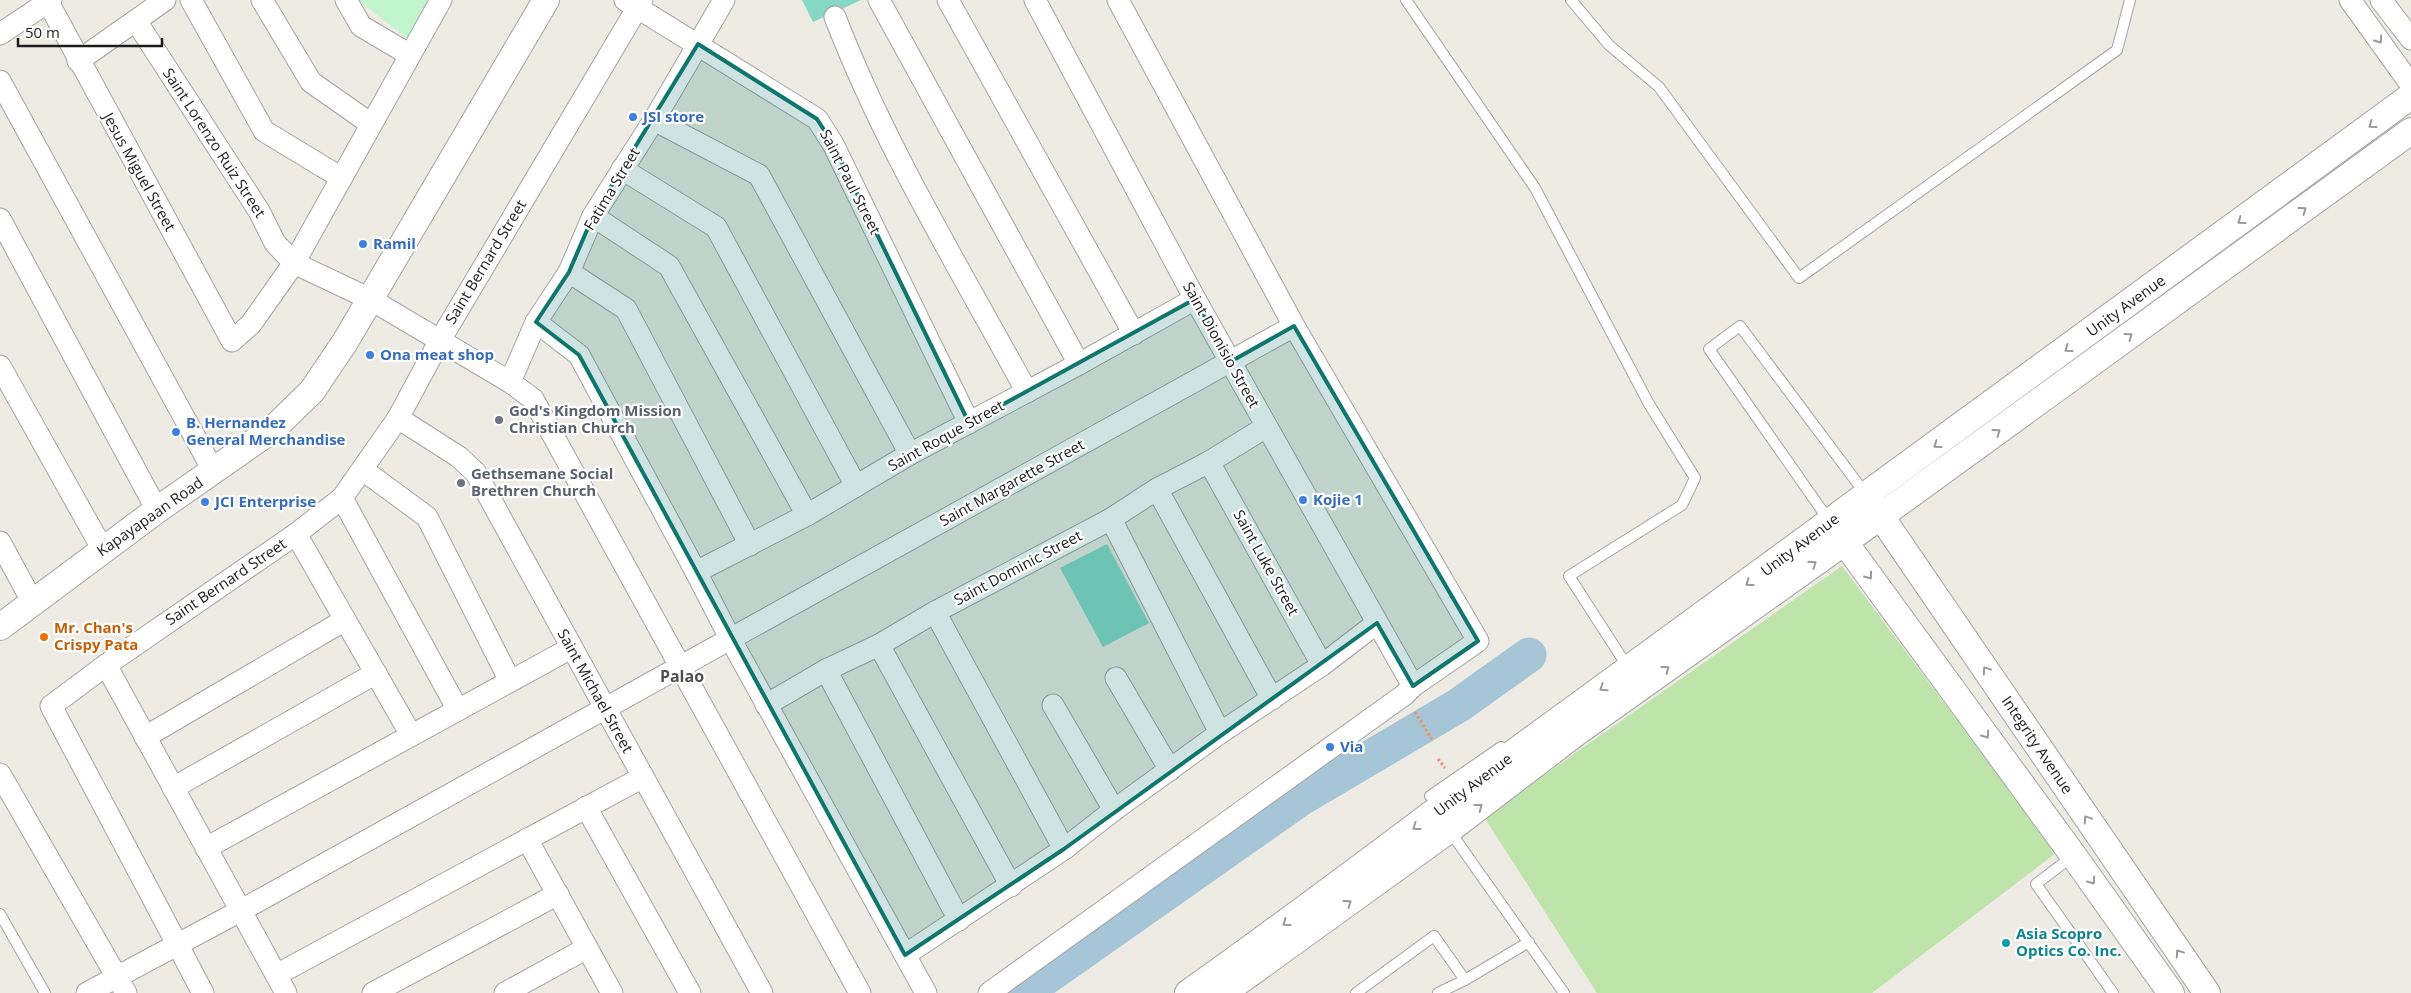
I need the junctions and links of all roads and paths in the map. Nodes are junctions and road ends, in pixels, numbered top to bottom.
1 (166, 0) edge
2 (191, 0) edge
3 (262, 0) edge
4 (346, 0) edge
5 (441, 0) edge
6 (546, 0) edge
7 (724, 0) edge
8 (879, 0) edge
9 (948, 0) edge
10 (1035, 0) edge
11 (1118, 0) edge
12 (1406, 0) edge
13 (1571, 0) edge
14 (2130, 0) edge
15 (2350, 0) edge
16 (2381, 0) edge
17 (49, 1) edge
18 (635, 2) edge
19 (835, 17) dead end
20 (136, 21) junction
21 (0, 34) edge
22 (2411, 39) edge
23 (698, 44) junction
24 (410, 55) junction
25 (78, 61) junction
26 (0, 81) edge
27 (2411, 85) edge
28 (2411, 96) edge
29 (654, 120) junction
30 (371, 124) junction
31 (2411, 131) edge
32 (622, 169) junction
33 (340, 177) junction
34 (593, 216) junction
35 (0, 219) edge
36 (294, 263) junction
37 (569, 272) junction
38 (1195, 299) junction
39 (370, 300) junction
40 (536, 322) junction
41 (1294, 326) junction
42 (1134, 334) junction
43 (439, 342) junction
44 (1230, 362) junction
45 (1079, 364) junction
46 (0, 366) edge
47 (510, 382) junction
48 (1027, 392) junction
49 (398, 418) junction
50 (969, 423) junction
51 (1266, 427) junction
52 (910, 454) junction
53 (1209, 462) junction
54 (364, 470) junction
55 (214, 472) junction
56 (856, 486) junction
57 (1157, 489) junction
58 (342, 498) junction
59 (1874, 506) junction
60 (157, 510) junction
61 (807, 515) junction
62 (1111, 520) junction
63 (1837, 532) junction
64 (296, 534) junction
65 (750, 545) junction
66 (103, 550) junction
67 (2, 551) edge
68 (696, 572) junction
69 (33, 603) junction
70 (936, 612) junction
71 (345, 620) junction
72 (1377, 623) junction
73 (0, 627) edge
74 (731, 640) junction
75 (879, 645) junction
76 (571, 648) junction
77 (106, 665) junction
78 (1322, 665) junction
79 (681, 667) junction
80 (826, 670) junction
81 (1629, 670) junction
82 (376, 674) junction
83 (1116, 678) dead end
84 (510, 681) junction
85 (1412, 686) junction
86 (1272, 699) junction
87 (766, 705) junction
88 (1053, 705) dead end
89 (458, 710) junction
90 (605, 710) junction
91 (1415, 712) dead end
92 (1220, 733) junction
93 (411, 736) junction
94 (145, 737) junction
95 (1433, 741) dead end
96 (1508, 741) dead end
97 (1170, 770) junction
98 (0, 774) edge
99 (643, 777) junction
100 (173, 788) junction
101 (1430, 796) dead end
102 (586, 807) junction
103 (1114, 810) junction
104 (1449, 830) junction
105 (527, 839) junction
106 (206, 848) junction
107 (1064, 849) junction
108 (2073, 855) junction
109 (1011, 886) junction
110 (558, 894) junction
111 (240, 911) junction
112 (0, 914) edge
113 (959, 920) junction
114 (1529, 942) junction
115 (177, 946) junction
116 (587, 948) junction
117 (905, 955) junction
118 (1465, 980) junction
119 (281, 984) edge
120 (121, 985) edge
121 (755, 990) edge
122 (45, 993) edge
123 (87, 993) edge
124 (203, 993) edge
125 (373, 993) edge
126 (505, 993) edge
127 (612, 993) edge
128 (690, 993) edge
129 (860, 993) edge
130 (926, 993) edge
131 (989, 993) edge
132 (1188, 993) edge
133 (1224, 993) edge
134 (1356, 993) edge
135 (1438, 993) edge
136 (1564, 993) edge
137 (2113, 993) edge
138 (2171, 993) edge
139 (2207, 993) edge

1 - 20 street
2 - 33 street
3 - 30 street
4 - 24 street
5 - 24 street
6 - 39 street, Kapayapaan Road
7 - 23 street, Fatima Street
8 - 45 street
9 - 42 street
10 - 38 street, Saint Dionisio Street
11 - 41 street
12 - 81 lane
13 - 14 lane
15 -> 27 street
16 - 22 street
17 - 21 street
17 - 25 street, Jesus Miguel Street
18 - 23 street, Saint Paul Street
18 - 43 street, Saint Bernard Street
19 - 48 street
20 - 25 street
20 - 36 street, Saint Lorenzo Ruiz Street
23 - 29 street, Fatima Street
23 - 50 street, Saint Paul Street
24 - 30 street
25 - 36 street, Jesus Miguel Street
26 - 55 street
28 -> 59 street, Unity Avenue
29 - 32 street, Fatima Street
29 - 52 street
30 - 33 street
59 -> 31 street, Unity Avenue
32 - 34 street, Fatima Street
32 - 56 street
33 - 36 street
34 - 37 street, Fatima Street
34 - 61 street
35 - 60 street
36 - 39 street
37 - 40 street, Fatima Street
37 - 65 street
38 - 42 street, Saint Roque Street
38 - 44 street, Saint Dionisio Street
39 - 43 street
39 - 55 street, Kapayapaan Road
40 - 47 street, Fatima Street
40 - 68 street
41 - 44 street, Saint Margarette Street
41 - 85 street
42 - 45 street, Saint Roque Street
43 - 47 street
43 - 49 street, Saint Bernard Street
44 - 51 street, Saint Dionisio Street
44 - 74 street, Saint Margarette Street
45 - 48 street, Saint Roque Street
46 - 66 street
47 - 79 street
48 - 50 street, Saint Roque Street
49 - 54 street, Saint Bernard Street
49 - 76 street, Saint Michael Street
50 - 52 street, Saint Roque Street
51 - 53 street, Saint Dominic Street
51 - 72 street, Saint Dionisio Street
52 - 56 street, Saint Roque Street
53 - 57 street, Saint Dominic Street
53 - 78 street, Saint Luke Street
54 - 58 street, Saint Bernard Street
54 - 84 street
55 - 60 street, Kapayapaan Road
56 - 61 street, Saint Roque Street
57 - 62 street, Saint Dominic Street
57 - 86 street
58 - 64 street, Saint Bernard Street
58 - 89 street
59 - 63 street, Unity Avenue
59 - 63 lane
139 -> 59 street, Integrity Avenue
60 - 66 street, Kapayapaan Road
61 - 65 street, Saint Roque Street
62 - 70 street, Saint Dominic Street
62 - 92 street
63 -> 81 street, Unity Avenue
104 -> 63 street, Unity Avenue
63 -> 108 street
64 - 71 street
64 - 77 street, Saint Bernard Street
65 - 68 street, Saint Roque Street
66 - 69 street, Kapayapaan Road
67 - 69 street
68 - 74 street
69 - 73 street, Kapayapaan Road
70 - 75 street, Saint Dominic Street
70 - 107 street
71 - 82 street
71 - 94 street
72 - 78 street
72 - 85 street, Saint Dionisio Street
74 - 79 street, Saint Margarette Street
74 - 87 street
75 - 80 street, Saint Dominic Street
75 - 109 street
76 - 84 street
76 - 90 street, Saint Michael Street
77 - 94 street
77 - 115 street, Saint Bernard Street
78 - 86 street
79 - 90 street, Saint Margarette Street
79 - 129 street
80 - 87 street, Saint Dominic Street
80 - 113 street
81 -> 132 street, Unity Avenue
82 - 93 street
82 - 100 street
83 - 97 street
84 - 89 street
85 - 131 street
86 - 92 street
87 - 117 street
88 - 103 street
89 - 93 street
90 - 99 street, Saint Michael Street
90 - 111 street, Saint Margarette Street
91 - 95 path
92 - 97 street
93 - 106 street
94 - 100 street
96 - 101 lane
97 - 103 street
98 - 120 street
99 - 102 street
99 - 121 street, Saint Michael Street
100 - 106 street
102 - 105 street
102 - 128 street
103 - 107 street
104 - 114 lane
133 -> 104 street, Unity Avenue
105 - 110 street
105 - 119 street
106 - 111 street
107 - 109 street
108 - 137 lane
108 -> 138 street
109 - 113 street
110 - 116 street
110 - 125 street
111 - 115 street, Saint Margarette Street
111 - 119 street
112 - 122 lane
113 - 117 street
114 - 118 lane
114 - 136 lane
115 - 120 street, Saint Margarette Street
115 - 124 street
116 - 126 street
116 - 127 street
117 - 130 street
118 - 134 lane
118 - 135 lane
120 - 123 street, Saint Margarette Street

